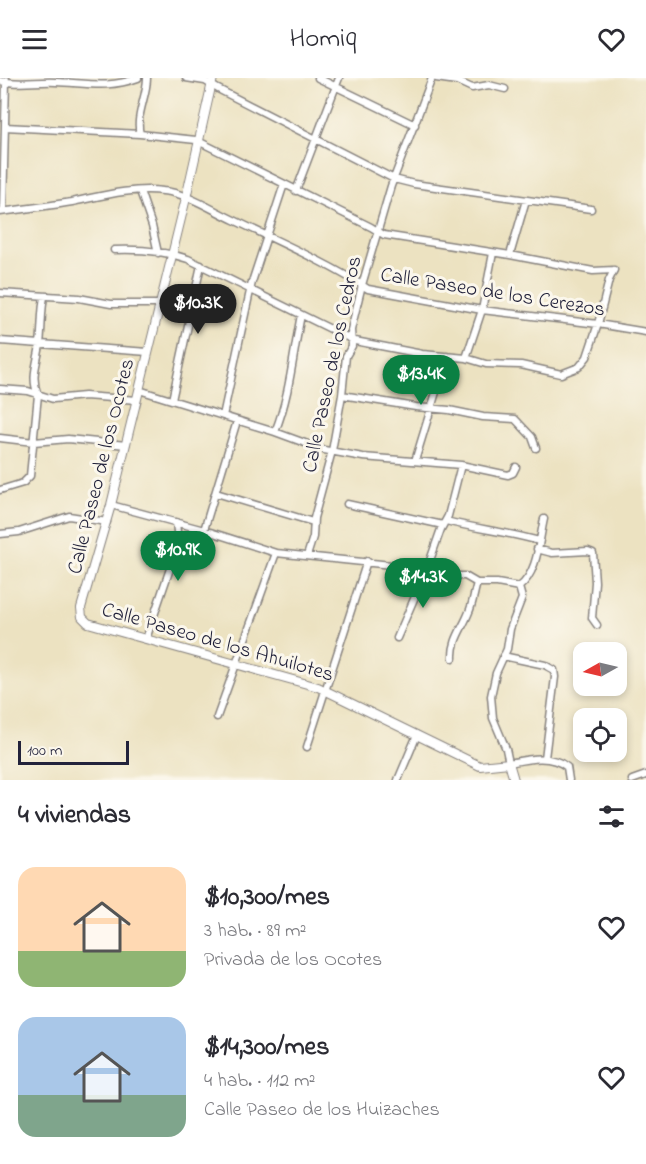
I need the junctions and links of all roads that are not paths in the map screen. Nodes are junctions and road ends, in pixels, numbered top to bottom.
1 (138, 78) edge
2 (147, 78) edge
3 (186, 78) edge
4 (318, 78) edge
5 (339, 78) edge
6 (434, 78) edge
7 (4, 80) edge
8 (213, 81) edge
9 (335, 87) junction
10 (505, 89) dead end
11 (415, 125) junction
12 (5, 127) junction
13 (140, 134) junction
14 (316, 140) junction
15 (199, 141) junction
16 (2, 165) edge
17 (394, 179) junction
18 (284, 184) junction
19 (296, 190) junction
20 (140, 191) junction
21 (186, 198) junction
22 (526, 200) junction
23 (591, 209) dead end
24 (1, 212) edge
25 (377, 231) junction
26 (266, 236) junction
27 (114, 250) dead end
28 (158, 253) junction
29 (493, 253) junction
30 (172, 254) junction
31 (510, 255) junction
32 (201, 265) junction
33 (362, 285) junction
34 (251, 289) junction
35 (0, 293) edge
36 (44, 297) junction
37 (160, 304) junction
38 (482, 310) junction
39 (302, 315) junction
40 (598, 324) junction
41 (646, 332) edge
42 (351, 340) junction
43 (0, 341) edge
44 (40, 344) junction
45 (148, 352) junction
46 (447, 357) junction
47 (466, 358) junction
48 (0, 389) edge
49 (139, 390) junction
50 (38, 395) junction
51 (342, 395) junction
52 (137, 400) junction
53 (172, 400) junction
54 (432, 408) junction
55 (223, 416) junction
56 (237, 421) junction
57 (275, 432) junction
58 (0, 438) edge
59 (34, 442) junction
60 (126, 445) junction
61 (536, 448) dead end
62 (332, 451) junction
63 (415, 461) junction
64 (461, 465) junction
65 (516, 467) dead end
66 (0, 490) edge
67 (216, 493) junction
68 (347, 504) dead end
69 (111, 505) junction
70 (544, 519) dead end
71 (107, 522) junction
72 (176, 522) junction
73 (313, 522) junction
74 (445, 523) junction
75 (204, 530) junction
76 (0, 534) edge
77 (539, 541) junction
78 (537, 549) junction
79 (276, 553) junction
80 (307, 556) junction
81 (367, 561) junction
82 (427, 569) junction
83 (477, 583) junction
84 (519, 587) junction
85 (82, 617) joint
86 (597, 625) dead end
87 (397, 638) dead end
88 (146, 639) junction
89 (503, 656) junction
90 (453, 658) dead end
91 (237, 664) junction
92 (326, 689) junction
93 (217, 717) dead end
94 (417, 735) junction
95 (307, 747) dead end
96 (545, 758) junction
97 (509, 763) junction
98 (646, 775) edge
99 (398, 780) edge
100 (514, 780) edge
101 (569, 780) edge
102 (632, 780) edge

1 - 7 street
2 - 13 street
3 - 8 street
4 - 9 street
5 - 9 street
6 - 10 street
6 - 11 street, Calle Paseo de los Cedros
7 - 12 street
8 - 14 street
8 - 15 street, Calle Paseo de los Ocotes
9 - 11 street
9 - 14 street
11 - 17 street, Calle Paseo de los Cedros
12 - 13 street
12 - 16 street
13 - 15 street
14 - 17 street
14 - 19 street
15 - 18 street
15 - 21 street, Calle Paseo de los Ocotes
16 - 24 street
17 - 22 street
17 - 25 street, Calle Paseo de los Cedros
18 - 19 street
18 - 26 street
19 - 25 street
20 - 21 street, Calle Paseo de los Cerezos
20 - 24 street, Calle Paseo de los Cerezos
20 - 28 street
21 - 26 street, Calle Paseo de los Cerezos
21 - 30 street, Calle Paseo de los Ocotes
22 - 23 street
22 - 31 street
25 - 29 street
25 - 33 street, Calle Paseo de los Cedros
26 - 33 street, Calle Paseo de los Cerezos
26 - 34 street
27 - 28 street
28 - 30 street
29 - 31 street
29 - 38 street
30 - 32 street
30 - 37 street, Calle Paseo de los Ocotes
31 - 40 street
32 - 34 street
32 - 53 street
33 - 38 street, Calle Paseo de los Cerezos
33 - 42 street, Calle Paseo de los Cedros
34 - 39 street
34 - 55 street
35 - 36 street
36 - 37 street
36 - 44 street
37 - 45 street, Calle Paseo de los Ocotes
38 - 40 street, Calle Paseo de los Cerezos
38 - 47 street
39 - 42 street
39 - 57 street
40 - 41 street, Calle Paseo de los Cerezos
40 - 47 street
42 - 46 street
42 - 51 street, Calle Paseo de los Cedros
43 - 44 street
44 - 45 street
44 - 50 street
45 - 49 street, Calle Paseo de los Ocotes
46 - 47 street
46 - 54 street
48 - 50 street
49 - 52 street, Calle Paseo de los Ocotes
49 - 53 street
50 - 52 street
50 - 59 street
51 - 54 street
51 - 62 street, Calle Paseo de los Cedros
52 - 60 street, Calle Paseo de los Ocotes
53 - 55 street
54 - 61 street
54 - 63 street
55 - 56 street
56 - 57 street
56 - 67 street
57 - 62 street
58 - 59 street
59 - 60 street
59 - 66 street
60 - 69 street, Calle Paseo de los Ocotes
62 - 63 street
62 - 73 street, Calle Paseo de los Cedros
63 - 64 street
64 - 65 street
64 - 74 street
67 - 73 street
67 - 75 street
68 - 74 street
69 - 71 street, Calle Paseo de los Ocotes
69 - 72 street
70 - 77 street
71 - 76 street
71 - 85 street, Calle Paseo de los Ocotes
72 - 75 street
72 - 88 street
73 - 80 street, Calle Paseo de los Cedros
74 - 77 street
74 - 82 street
75 - 79 street
77 - 78 street
78 - 84 street
78 - 86 street
79 - 80 street
79 - 91 street
80 - 81 street
81 - 82 street
81 - 92 street
82 - 83 street
82 - 87 street
83 - 84 street
83 - 90 street
84 - 89 street
85 - 88 street, Calle Paseo de los Ahuilotes
88 - 91 street, Calle Paseo de los Ahuilotes
89 - 96 street
89 - 97 street
91 - 92 street, Calle Paseo de los Ahuilotes
91 - 93 street
92 - 94 street, Calle Paseo de los Ahuilotes
92 - 95 street
94 - 97 street, Calle Paseo de los Ahuilotes
94 - 99 street
96 - 97 street
96 - 101 street
97 - 100 street
98 - 102 street

